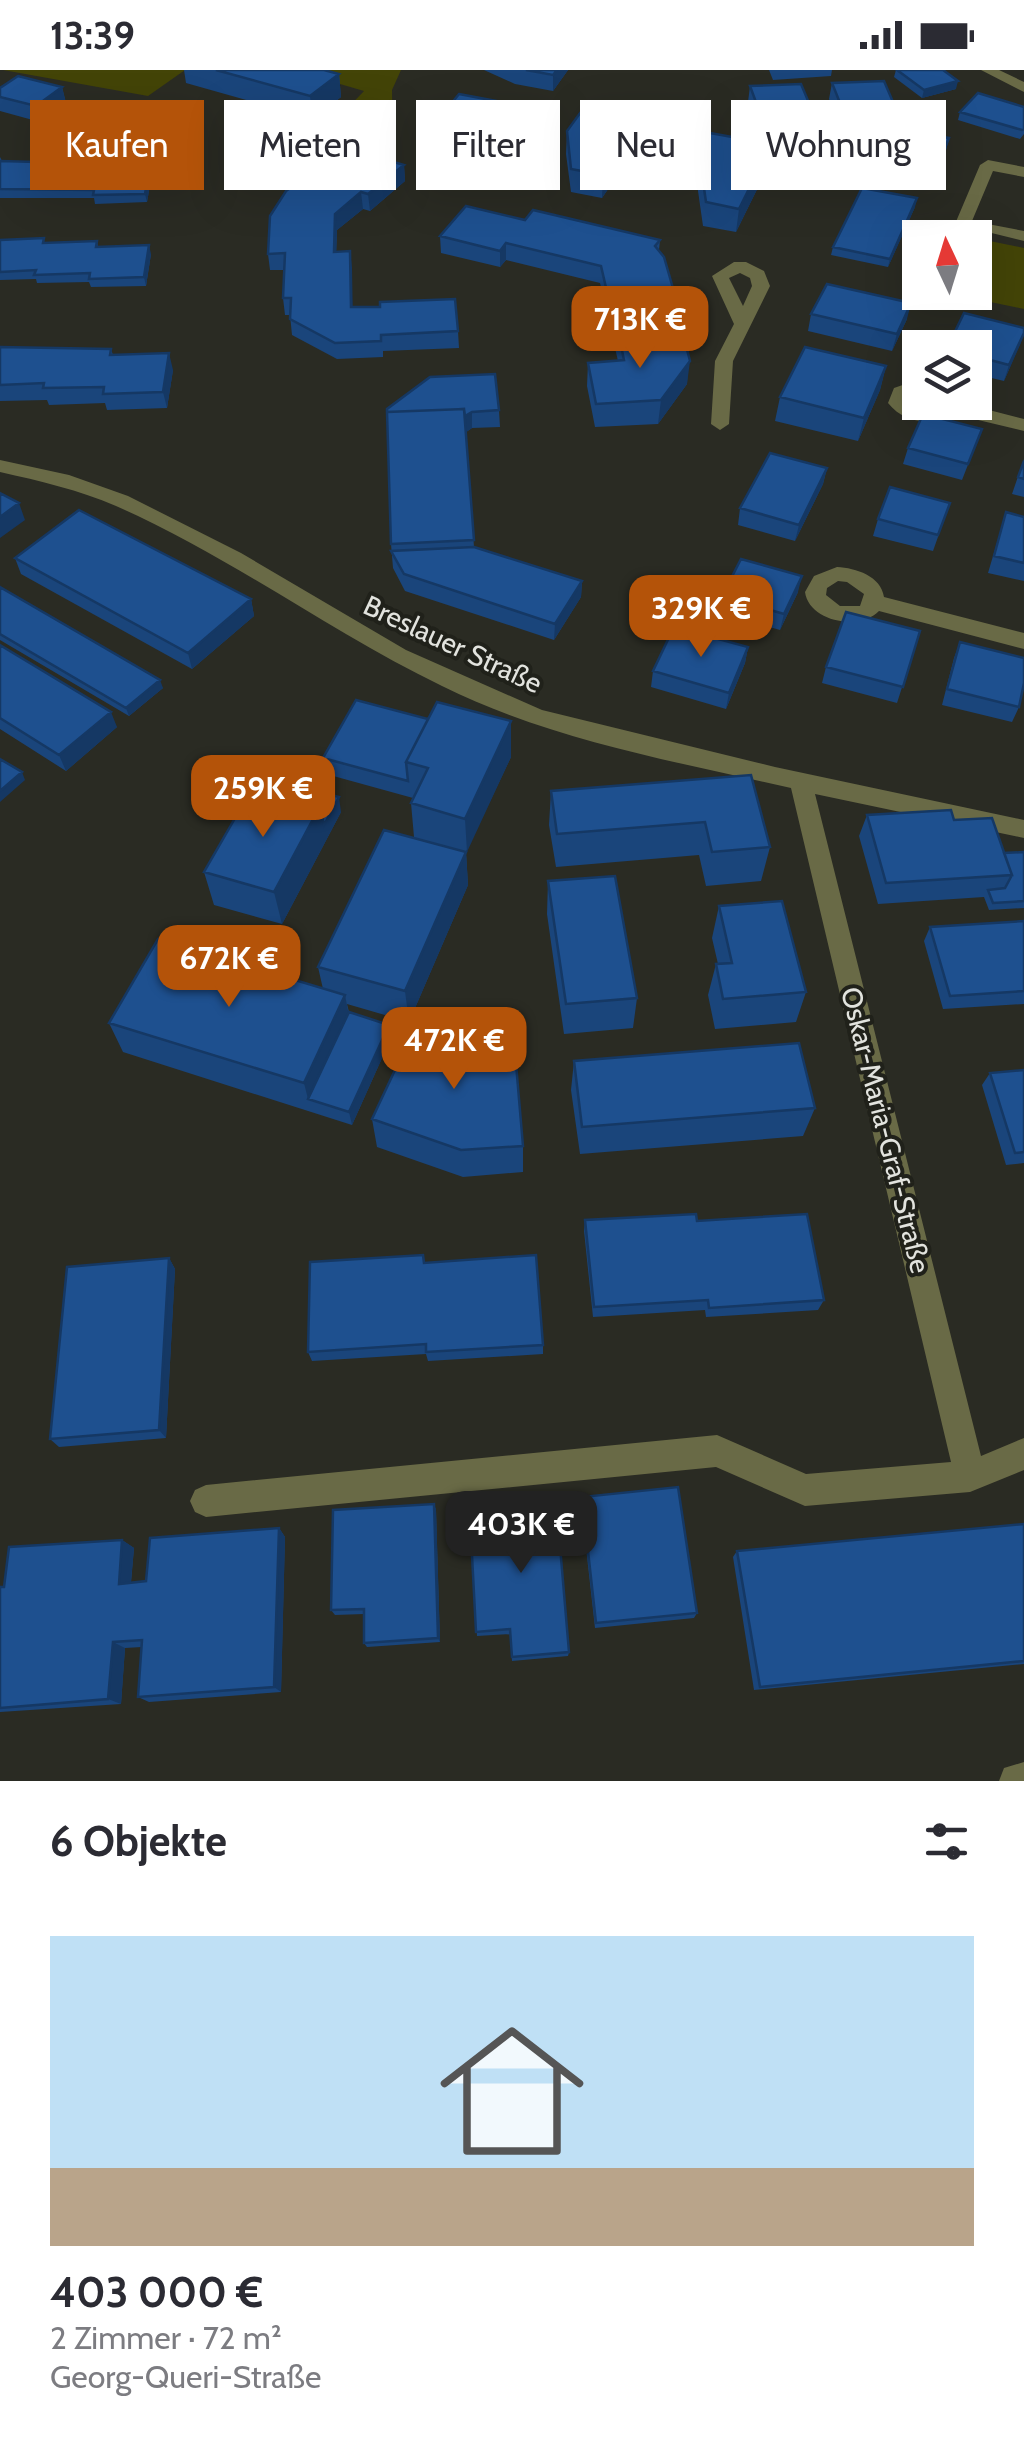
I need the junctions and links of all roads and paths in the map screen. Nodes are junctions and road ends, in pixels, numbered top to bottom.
1 (988, 70) edge
2 (1024, 88) edge
3 (1024, 172) edge
4 (1024, 236) edge
5 (742, 323) dead end
6 (992, 416) edge
7 (720, 424) dead end
8 (1024, 425) edge
9 (0, 466) edge
10 (874, 602) dead end
11 (1024, 642) edge
12 (801, 783) junction
13 (1024, 829) edge
14 (1024, 1454) edge
15 (970, 1476) junction
16 (206, 1501) dead end

1 - 2 street
3 - 4 street
5 - 7 street
6 - 8 street
9 - 12 street, Breslauer Straße
10 - 11 street
12 - 13 street, Breslauer Straße
12 - 15 street, Oskar-Maria-Graf-Straße
14 - 15 street
15 - 16 street

